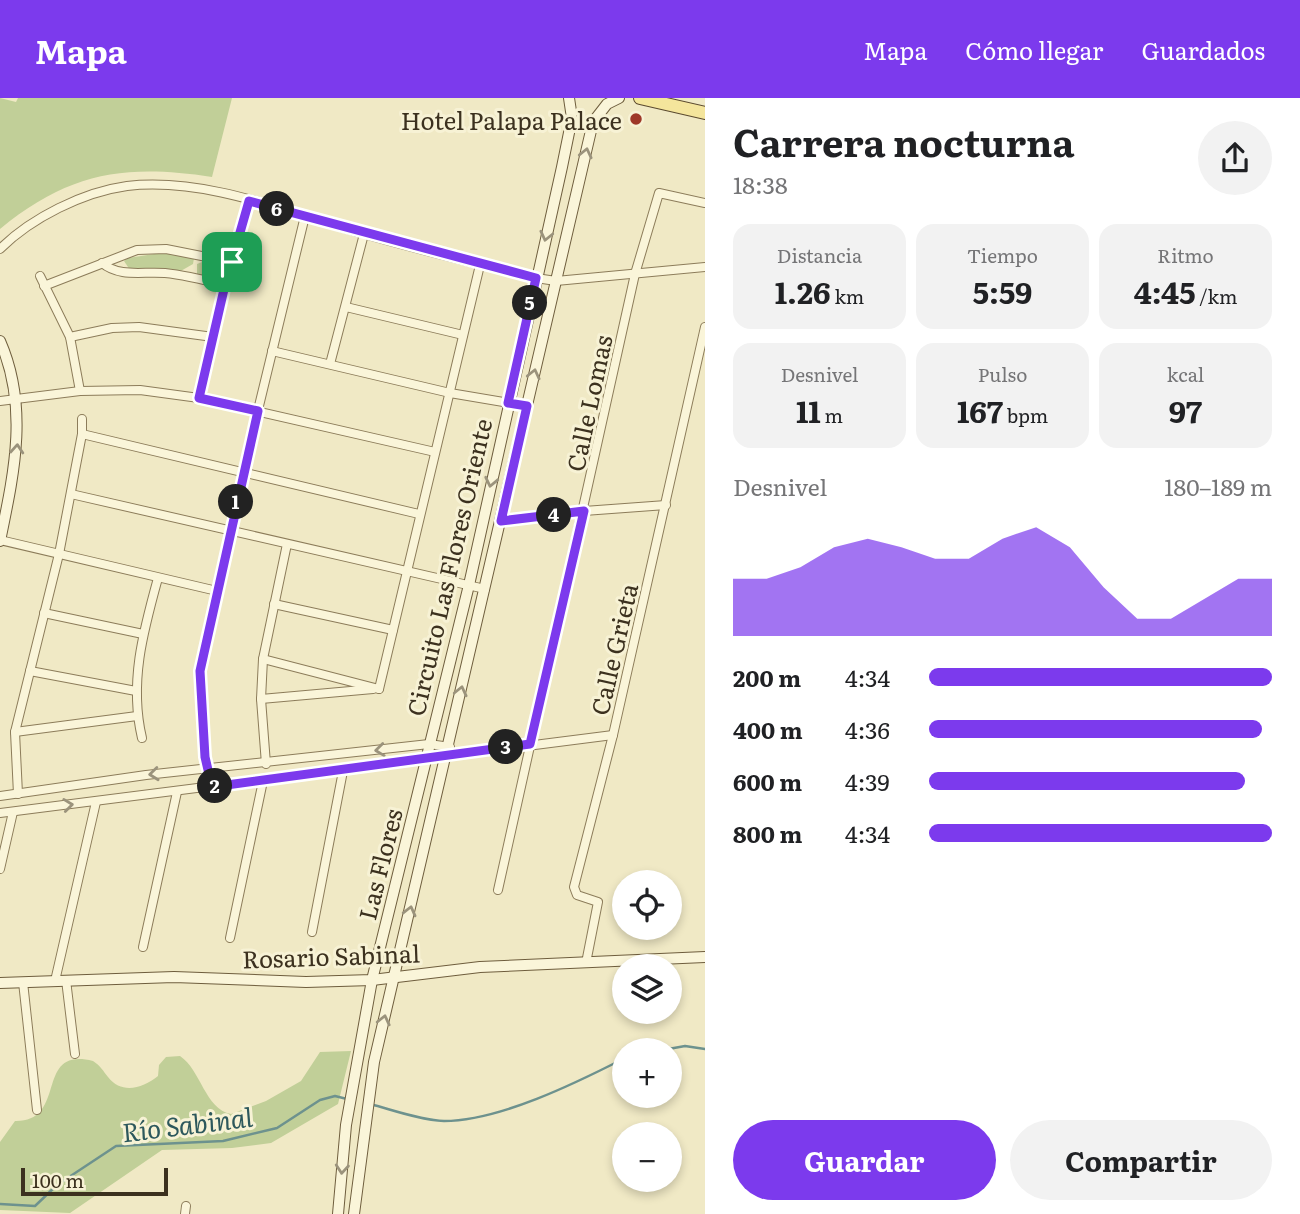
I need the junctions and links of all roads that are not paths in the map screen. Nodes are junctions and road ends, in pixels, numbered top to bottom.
1 (569, 98) edge
2 (619, 98) edge
3 (640, 98) edge
4 (705, 113) edge
5 (249, 201) junction
6 (705, 203) edge
7 (305, 216) junction
8 (364, 234) junction
9 (0, 249) edge
10 (232, 262) junction
11 (102, 263) junction
12 (480, 265) junction
13 (705, 267) edge
14 (635, 274) junction
15 (40, 276) dead end
16 (536, 278) junction
17 (556, 281) junction
18 (225, 285) junction
19 (44, 286) junction
20 (346, 307) junction
21 (705, 327) edge
22 (463, 335) junction
23 (70, 337) junction
24 (213, 337) junction
25 (0, 341) edge
26 (272, 351) junction
27 (330, 364) junction
28 (80, 391) junction
29 (450, 393) junction
30 (199, 398) junction
31 (16, 399) junction
32 (0, 401) edge
33 (508, 403) junction
34 (527, 406) junction
35 (258, 411) junction
36 (82, 419) dead end
37 (82, 434) junction
38 (435, 452) junction
39 (243, 472) junction
40 (71, 494) junction
41 (666, 505) junction
42 (584, 511) junction
43 (419, 514) junction
44 (501, 521) junction
45 (231, 530) junction
46 (0, 540) edge
47 (287, 544) junction
48 (59, 554) junction
49 (407, 571) junction
50 (158, 578) junction
51 (468, 586) junction
52 (485, 589) junction
53 (217, 591) junction
54 (274, 604) junction
55 (44, 613) junction
56 (393, 630) junction
57 (143, 634) junction
58 (263, 659) junction
59 (30, 671) junction
60 (379, 689) junction
61 (136, 691) junction
62 (261, 699) junction
63 (137, 716) junction
64 (15, 732) junction
65 (613, 735) junction
66 (142, 738) dead end
67 (429, 744) junction
68 (530, 744) junction
69 (447, 752) junction
70 (426, 759) junction
71 (266, 764) junction
72 (208, 769) junction
73 (343, 771) junction
74 (263, 781) junction
75 (212, 787) junction
76 (177, 792) junction
77 (18, 794) junction
78 (0, 796) edge
79 (96, 802) junction
80 (13, 812) junction
81 (0, 813) edge
82 (0, 869) edge
83 (498, 890) dead end
84 (312, 932) dead end
85 (230, 938) dead end
86 (143, 947) dead end
87 (705, 957) edge
88 (586, 963) junction
89 (393, 978) junction
90 (61, 980) junction
91 (372, 980) junction
92 (23, 982) junction
93 (0, 983) edge
94 (75, 1054) dead end
95 (37, 1110) dead end
96 (338, 1214) edge
97 (354, 1214) edge

1 -> 16 main road, Circuito Las Flores Oriente
17 -> 2 main road
3 - 4 main road
5 - 7 street
5 - 9 street
5 - 10 street
6 - 14 street, Calle Lomas
7 - 8 street
7 - 26 street
8 - 12 street
8 - 20 street
10 - 11 street
10 - 18 street
11 - 18 street
11 - 19 street
12 - 16 street
12 - 22 street
13 - 14 street
14 - 17 street
14 - 42 street, Calle Lomas
15 - 19 street
16 - 17 street
16 - 33 main road, Circuito Las Flores Oriente
34 -> 17 main road
18 - 24 street
19 - 23 street
20 - 22 street
20 - 27 street
21 - 41 street, Calle Grieta
22 - 29 street
23 - 24 street
23 - 28 street
24 - 30 street
25 - 31 main road
26 - 27 street
26 - 35 street
27 - 29 street
28 - 30 street
28 - 31 street
29 - 33 street
29 - 38 street
30 - 35 street
31 - 32 street
46 -> 31 main road
33 - 34 street
33 -> 51 main road, Circuito Las Flores Oriente
34 - 44 main road
35 - 38 street
35 - 39 street
36 - 37 street
37 - 39 street
37 - 40 street
38 - 43 street
39 - 43 street
39 - 45 street
40 - 45 street
40 - 48 street
41 - 42 street
41 - 65 street, Calle Grieta
42 - 44 street
42 - 68 street, Calle Lomas
43 - 49 street
44 - 52 main road
45 - 47 street
45 - 53 street
46 - 48 street
47 - 49 street
47 - 54 street
48 - 50 street
48 - 55 street
49 - 51 street
49 - 56 street
50 - 53 street
50 - 57 street
51 - 52 street
51 - 67 main road, Circuito Las Flores Oriente
69 -> 52 main road
53 - 72 street
54 - 56 street
54 - 58 street
55 - 57 street
55 - 59 street
56 - 60 street
57 - 61 street
58 - 60 street
58 - 62 street
59 - 61 street
59 - 64 street
60 - 62 street
61 - 63 street
62 - 71 street
63 - 64 street
63 - 66 street
64 - 77 street
65 - 68 street
65 - 88 street, Calle Grieta
67 - 69 street
67 - 70 main road, Circuito Las Flores Oriente
67 -> 71 street
68 - 69 street
68 - 83 street, Calle Lomas
69 - 70 street
89 -> 69 main road
70 - 73 street
70 - 91 main road, Las Flores
71 - 72 street
72 - 75 street
72 -> 77 street
73 - 74 street
73 - 84 street
74 - 75 street
74 - 85 street
75 - 76 street
76 - 79 street
76 - 86 street
77 - 78 street
80 -> 79 street
79 - 90 street
80 - 81 street
80 - 82 street
87 - 88 main road, Rosario Sabinal
88 - 89 main road, Rosario Sabinal
89 - 91 main road, Rosario Sabinal
97 -> 89 main road
90 - 91 main road, Rosario Sabinal
90 - 92 main road, Rosario Sabinal
90 - 94 street
91 -> 96 main road, Las Flores
92 - 93 main road, Rosario Sabinal
92 - 95 street

